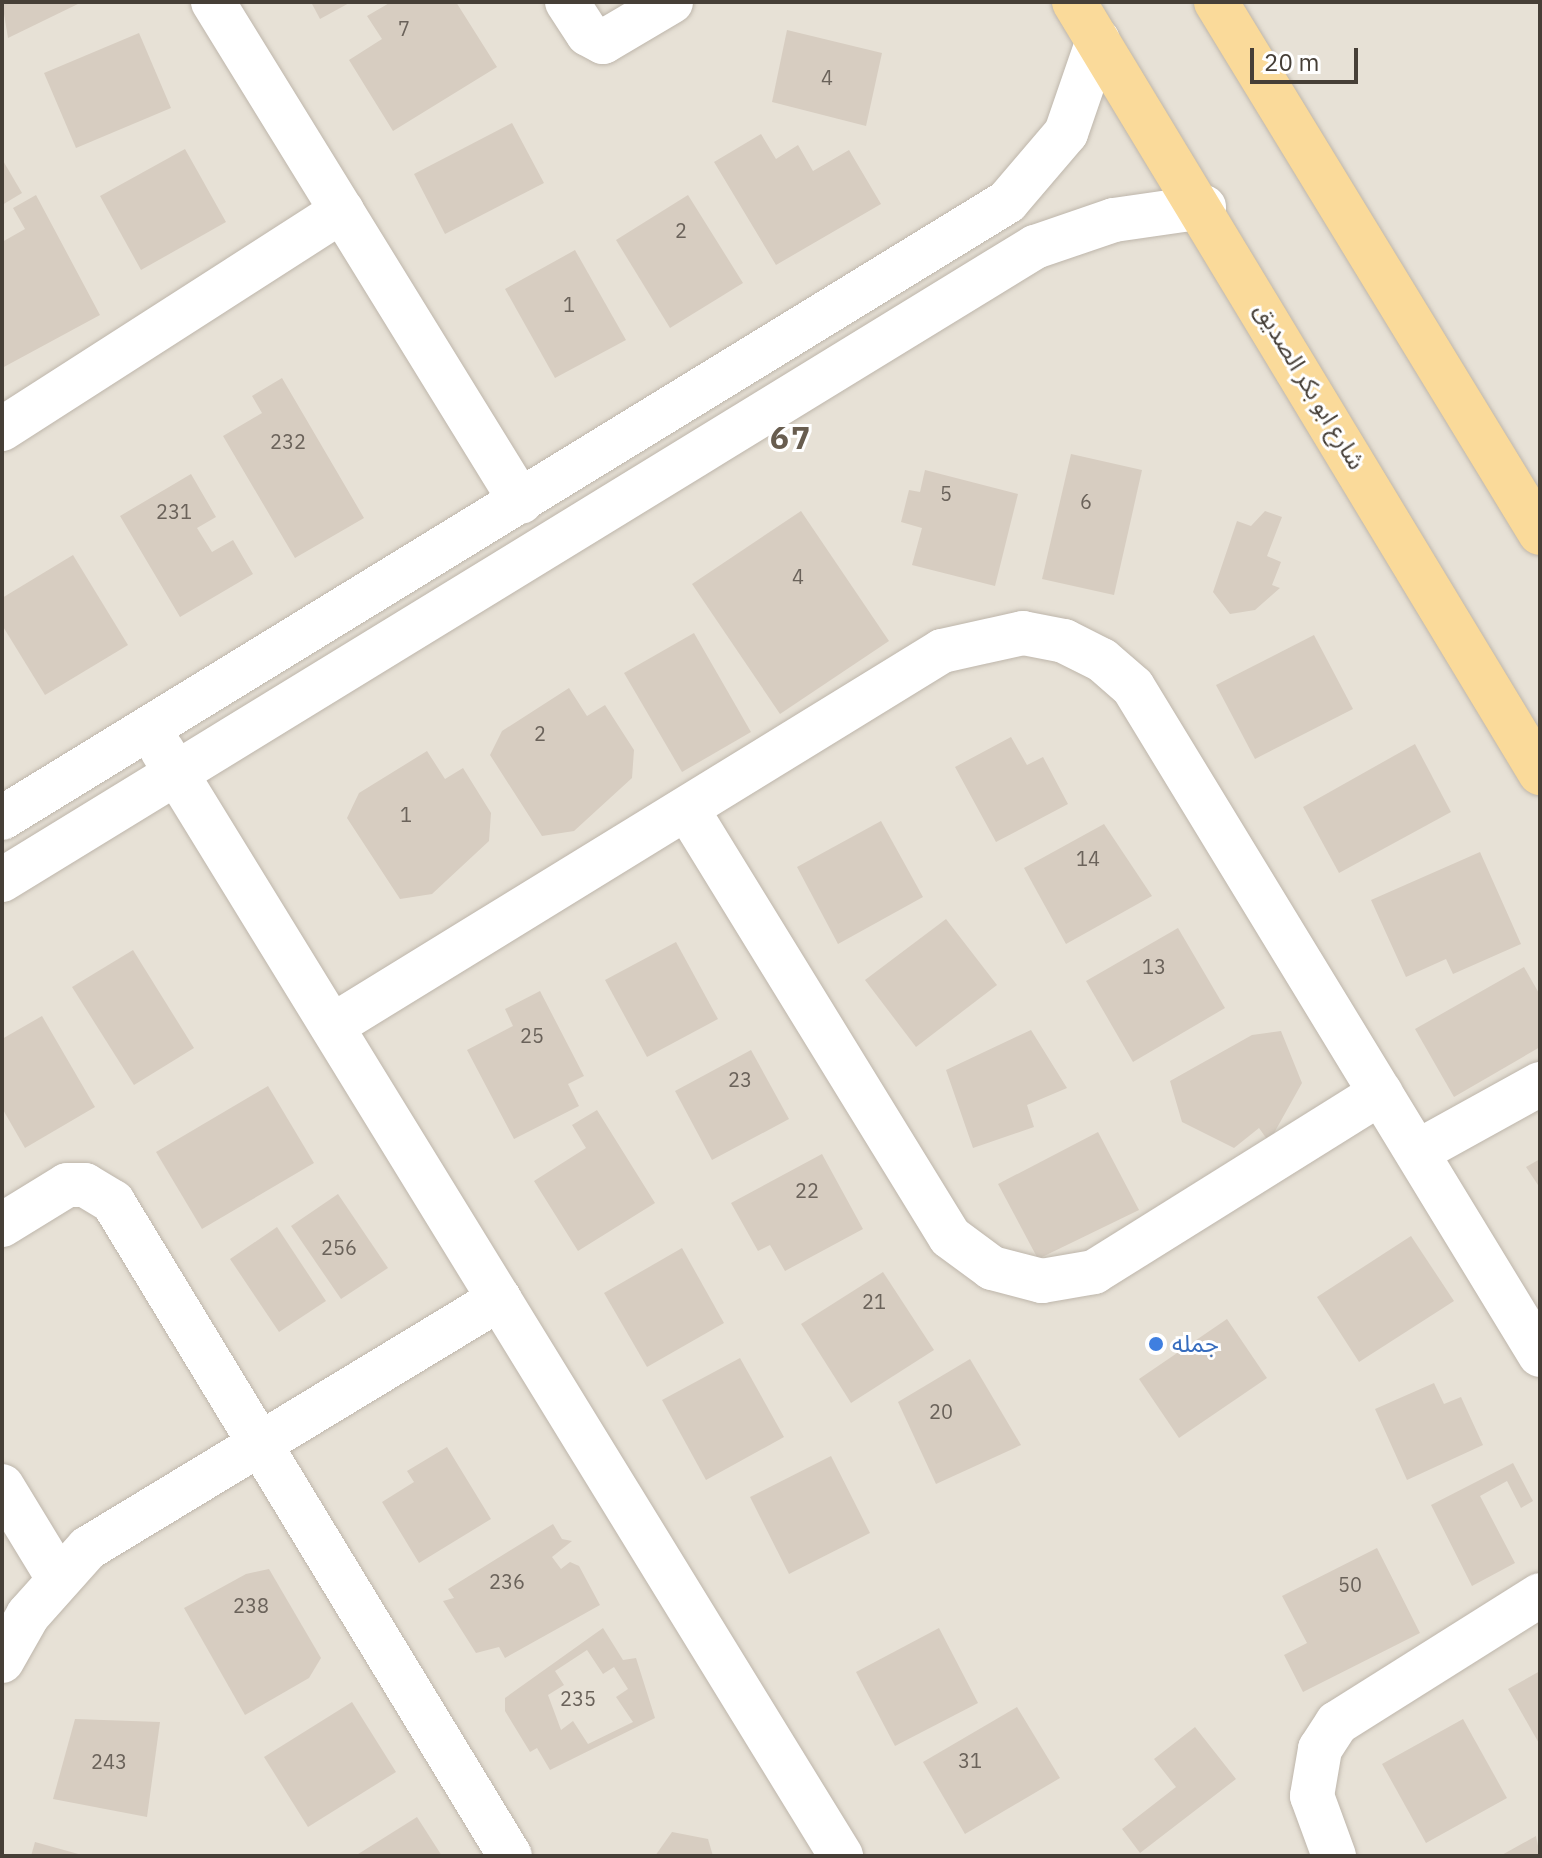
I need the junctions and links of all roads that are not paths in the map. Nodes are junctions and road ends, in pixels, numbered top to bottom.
1 (213, 2) edge
2 (567, 2) edge
3 (671, 2) edge
4 (1074, 2) edge
5 (1216, 2) edge
6 (1098, 40) junction
7 (1204, 207) junction
8 (342, 211) junction
9 (789, 339) junction
10 (820, 378) junction
11 (2, 429) edge
12 (521, 502) junction
13 (1540, 533) edge
14 (149, 729) junction
15 (176, 773) junction
16 (1540, 773) edge
17 (687, 809) junction
18 (2, 818) edge
19 (2, 880) edge
20 (332, 1026) junction
21 (1540, 1084) edge
22 (1381, 1093) junction
23 (1417, 1152) junction
24 (2, 1225) edge
25 (499, 1299) junction
26 (1540, 1355) edge
27 (258, 1441) junction
28 (2, 1486) edge
29 (58, 1578) junction
30 (1540, 1595) edge
31 (2, 1661) edge
32 (510, 1856) edge
33 (841, 1856) edge
34 (1334, 1856) edge

1 - 8 street
2 - 3 street
4 - 6 main road, شارع ابو بكر الصديق
5 - 13 main road
6 - 7 main road, شارع ابو بكر الصديق
6 - 9 street
7 - 10 street
7 - 16 main road, شارع ابو بكر الصديق
8 - 11 street
8 - 12 street
9 - 10 street
9 - 12 street
10 - 15 street
12 - 14 street
14 - 15 street
14 - 18 street
15 - 19 street
15 - 20 street
17 - 20 street
17 - 22 street
17 - 22 street
20 - 25 street
21 - 23 street
22 - 23 street
23 - 26 street
24 - 27 street
25 - 27 street
25 - 33 street
27 - 29 street
27 - 32 street
28 - 29 street
29 - 31 street
30 - 34 street

